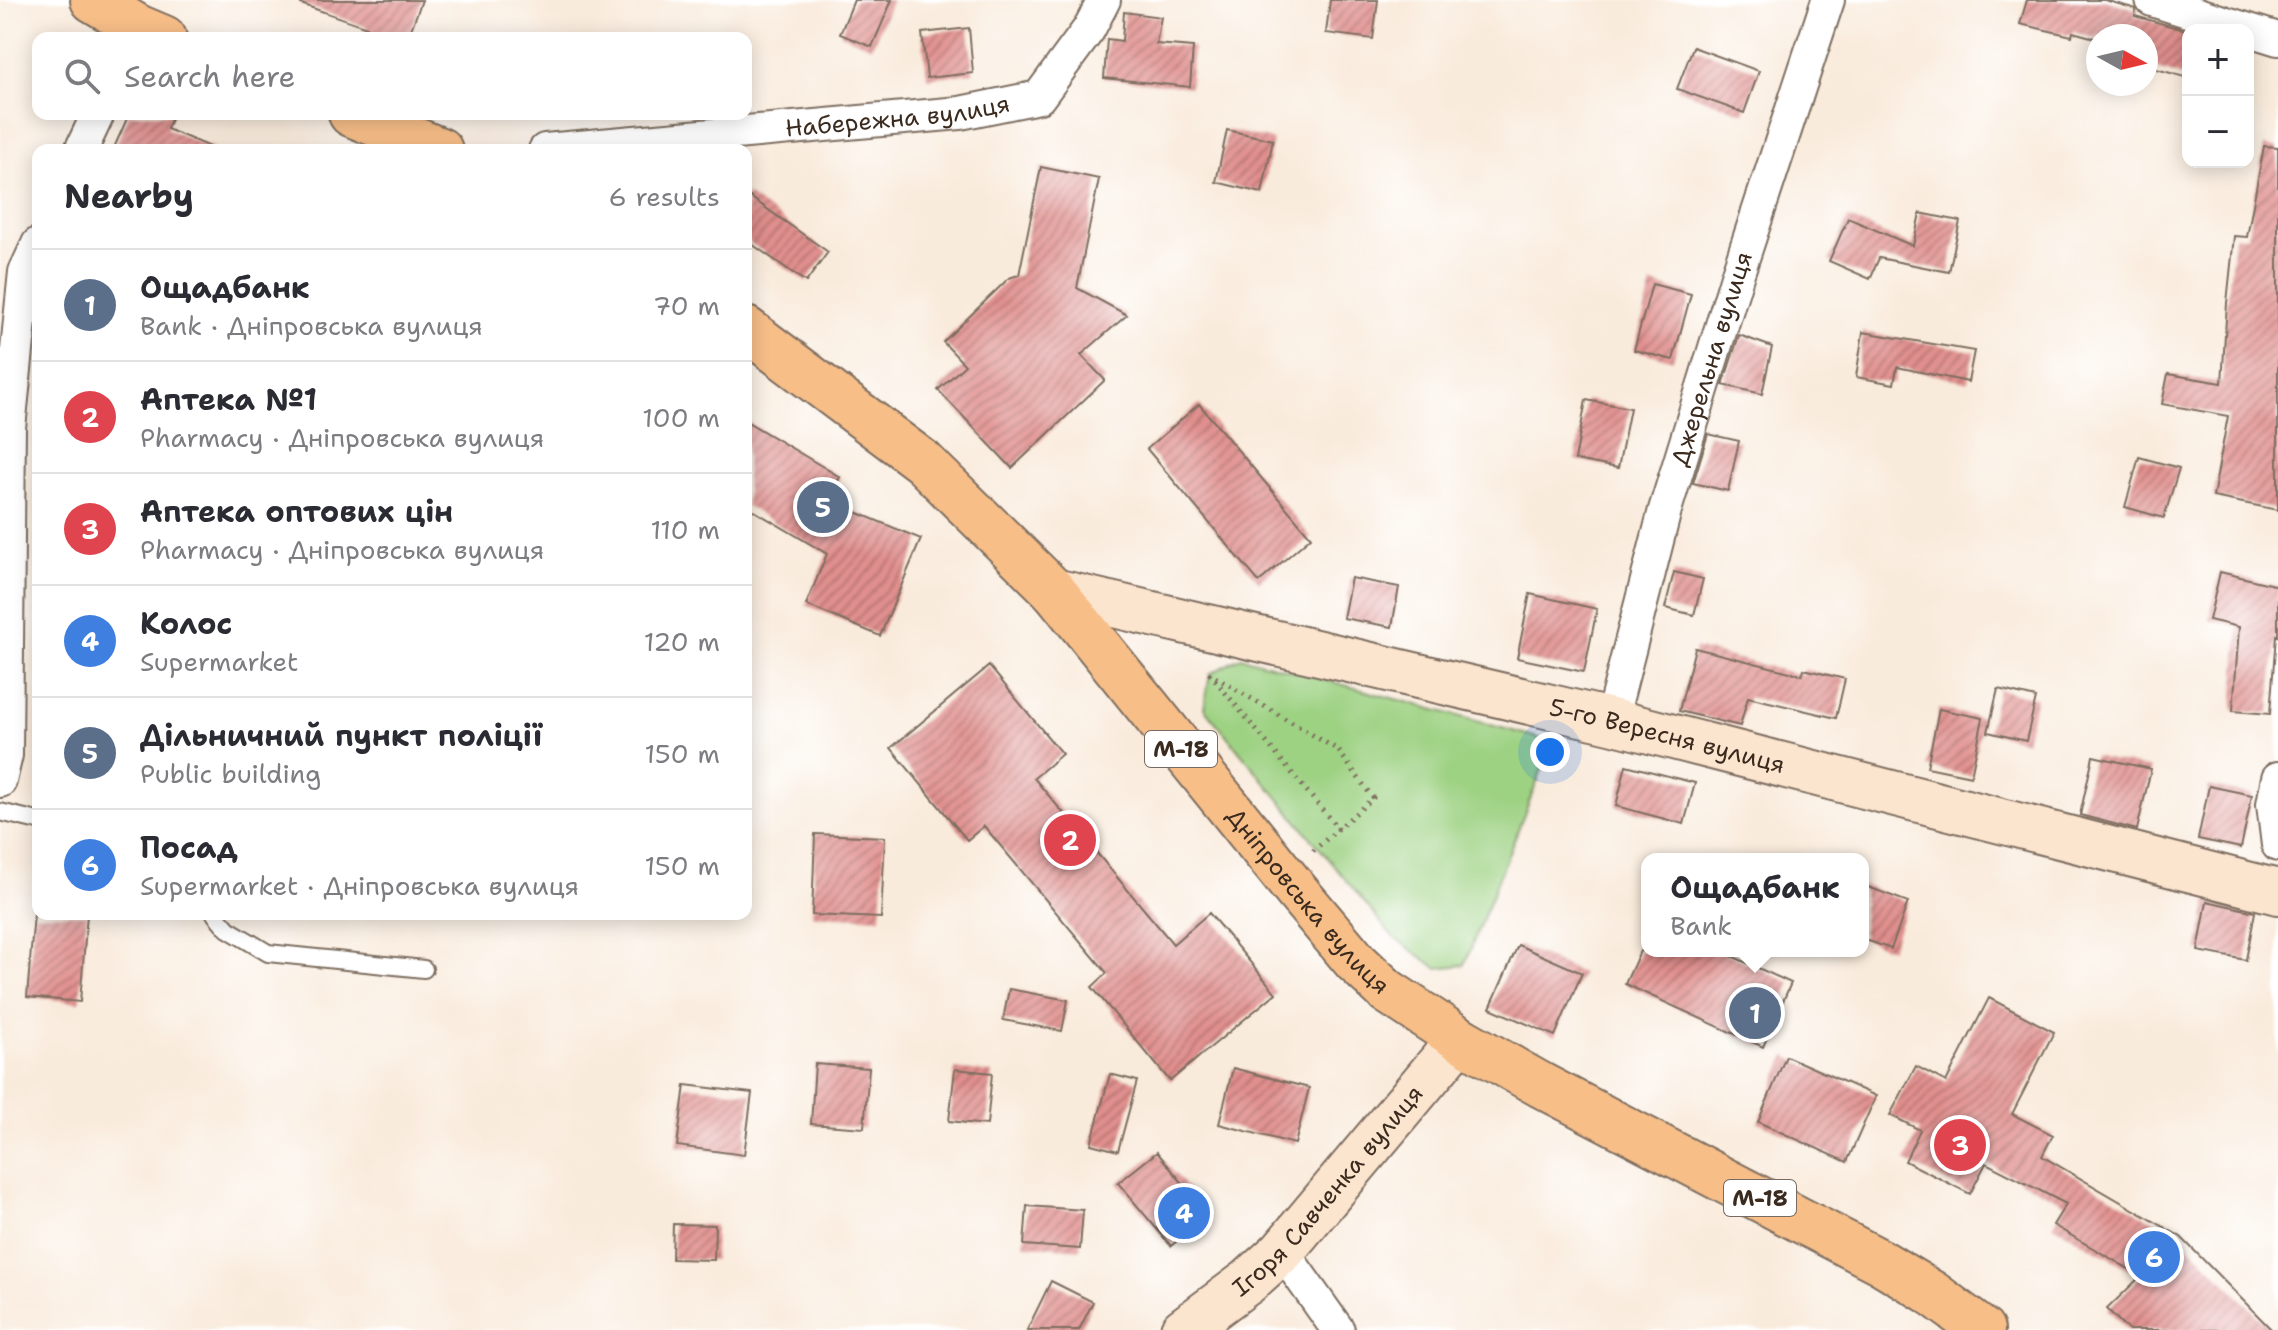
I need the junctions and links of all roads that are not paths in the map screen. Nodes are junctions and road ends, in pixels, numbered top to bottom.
1 (93, 0) edge
2 (1104, 0) edge
3 (1828, 0) edge
4 (2152, 0) edge
5 (142, 32) edge
6 (2278, 39) edge
7 (95, 120) edge
8 (366, 120) edge
9 (84, 144) edge
10 (425, 144) edge
11 (612, 144) edge
12 (32, 257) edge
13 (752, 334) edge
14 (1054, 591) junction
15 (1611, 721) junction
16 (2278, 778) edge
17 (0, 781) edge
18 (0, 812) edge
19 (32, 820) edge
20 (2278, 845) edge
21 (2278, 892) edge
22 (220, 920) edge
23 (424, 969) dead end
24 (1460, 1039) junction
25 (1282, 1251) junction
26 (1183, 1330) edge
27 (1338, 1330) edge
28 (1982, 1330) edge

1 - 5 highway
2 - 11 street, Набережна вулиця
3 - 15 street, Джерельна вулиця
4 - 6 street
7 - 9 street
8 - 10 highway
12 - 17 street
13 - 14 highway, Дніпровська вулиця / М-18
14 - 15 street, 5-го Вересня вулиця
14 - 24 highway, Дніпровська вулиця / М-18
15 - 21 street, 5-го Вересня вулиця
16 - 20 street
18 - 19 lane
22 - 23 lane
24 - 25 street, Ігоря Савченка вулиця
24 - 28 highway, Дніпровська вулиця / М-18
25 - 26 street, Ігоря Савченка вулиця
25 - 27 street

